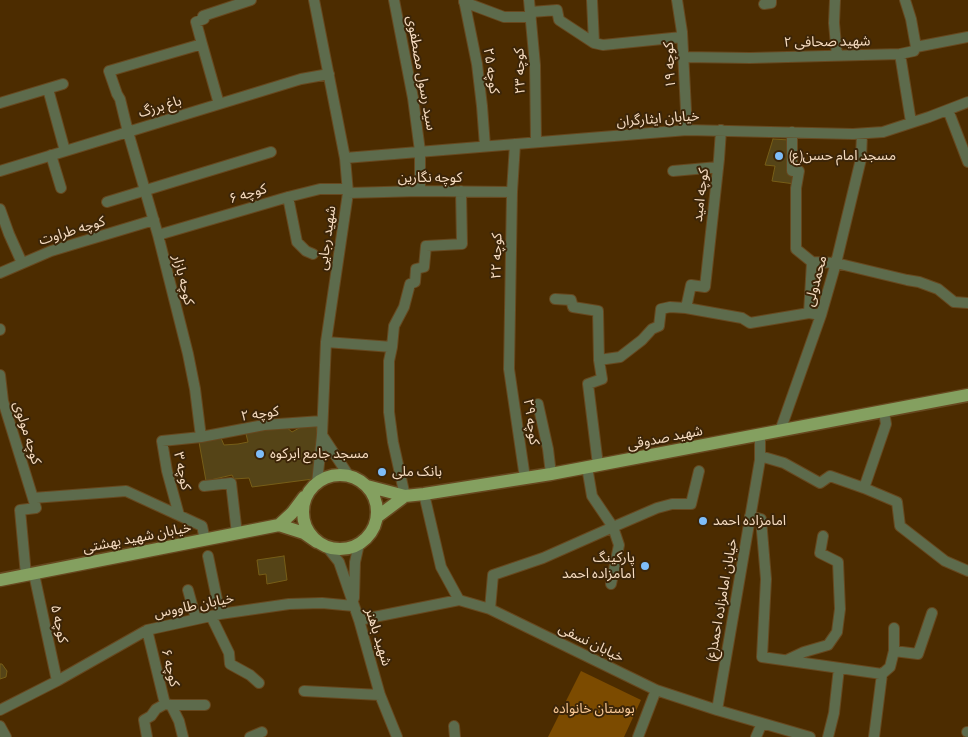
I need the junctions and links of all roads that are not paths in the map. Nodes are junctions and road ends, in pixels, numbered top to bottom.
1 (251, 0) edge
2 (314, 0) edge
3 (394, 0) edge
4 (529, 0) edge
5 (592, 0) edge
6 (677, 0) edge
7 (835, 0) edge
8 (905, 0) edge
9 (464, 1) edge
10 (531, 15) junction
11 (682, 37) junction
12 (968, 37) edge
13 (594, 43) junction
14 (202, 44) junction
15 (916, 47) junction
16 (900, 54) junction
17 (837, 56) junction
18 (683, 57) junction
19 (329, 74) junction
20 (63, 84) dead end
21 (48, 89) junction
22 (968, 102) edge
23 (0, 103) edge
24 (219, 104) junction
25 (948, 110) junction
26 (911, 122) junction
27 (687, 130) junction
28 (721, 130) junction
29 (128, 132) junction
30 (792, 132) junction
31 (862, 134) junction
32 (536, 142) junction
33 (515, 144) junction
34 (486, 146) junction
35 (65, 151) junction
36 (270, 152) dead end
37 (420, 152) junction
38 (51, 155) junction
39 (346, 158) junction
40 (968, 162) edge
41 (718, 167) junction
42 (0, 171) edge
43 (673, 171) dead end
44 (60, 188) dead end
45 (145, 191) junction
46 (347, 191) junction
47 (420, 191) junction
48 (461, 191) junction
49 (512, 192) junction
50 (288, 197) junction
51 (107, 202) dead end
52 (0, 209) edge
53 (154, 220) junction
54 (158, 235) junction
55 (313, 254) dead end
56 (22, 262) junction
57 (812, 262) junction
58 (836, 263) junction
59 (0, 273) edge
60 (555, 299) dead end
61 (968, 303) edge
62 (686, 308) junction
63 (809, 313) junction
64 (821, 315) junction
65 (326, 342) junction
66 (392, 347) junction
67 (600, 360) junction
68 (509, 369) joint
69 (0, 375) edge
70 (968, 395) edge
71 (1, 401) edge
72 (538, 404) dead end
73 (884, 412) junction
74 (322, 421) junction
75 (780, 431) junction
76 (322, 435) junction
77 (760, 435) junction
78 (201, 437) junction
79 (760, 456) junction
80 (592, 466) junction
81 (699, 471) dead end
82 (551, 474) junction
83 (349, 476) junction
84 (525, 478) junction
85 (204, 486) dead end
86 (367, 486) junction
87 (313, 487) junction
88 (864, 488) junction
89 (424, 494) junction
90 (405, 496) junction
91 (33, 498) junction
92 (179, 516) junction
93 (750, 516) junction
94 (377, 517) junction
95 (279, 525) junction
96 (613, 527) junction
97 (237, 534) junction
98 (823, 536) dead end
99 (205, 540) junction
100 (360, 544) junction
101 (322, 545) junction
102 (208, 556) dead end
103 (968, 571) edge
104 (30, 574) junction
105 (0, 580) edge
106 (611, 584) dead end
107 (188, 590) dead end
108 (459, 600) junction
109 (354, 606) junction
110 (490, 609) junction
111 (932, 614) dead end
112 (216, 615) junction
113 (196, 619) junction
114 (359, 620) junction
115 (894, 628) dead end
116 (147, 630) junction
117 (894, 651) junction
118 (787, 660) junction
119 (840, 668) junction
120 (882, 674) junction
121 (57, 681) junction
122 (259, 683) dead end
123 (656, 690) junction
124 (304, 691) dead end
125 (380, 695) junction
126 (168, 705) junction
127 (205, 705) dead end
128 (0, 710) edge
129 (717, 710) junction
130 (762, 723) junction
131 (0, 726) edge
132 (454, 726) dead end
133 (262, 732) dead end
134 (6, 737) edge
135 (147, 737) edge
136 (183, 737) edge
137 (250, 737) edge
138 (397, 737) edge
139 (455, 737) edge
140 (638, 737) edge
141 (756, 737) edge
142 (810, 737) edge
143 (828, 737) edge
144 (874, 737) edge

1 - 14 street
2 - 19 street, شهید رجایی
3 - 37 street, سید رسول مصطفوی
4 - 10 street, کوچه ۲۳
5 - 13 street
6 - 11 street, کوچه ۱۹
7 - 17 street
8 - 15 street
9 - 10 street
9 - 34 street, کوچه ۲۵
10 - 13 street
10 - 32 street, کوچه ۲۳
11 - 13 street
11 - 18 street, کوچه ۱۹
12 - 15 street, شهید صحافی ۲
14 - 24 street
14 - 29 street, کوچه بازار
15 - 16 street, شهید صحافی ۲
16 - 17 street, شهید صحافی ۲
16 - 26 street
17 - 18 street, شهید صحافی ۲
18 - 27 street, کوچه ۱۹
19 - 24 street, باغ برزگ
19 - 39 street, شهید رجایی
20 - 21 street
21 - 23 street
21 - 35 street
22 - 25 street, خیابان ایثارگران
24 - 29 street, باغ برزگ
25 - 26 street, خیابان ایثارگران
25 - 40 street
26 - 31 street, خیابان ایثارگران
27 - 28 street, خیابان ایثارگران
27 - 32 street, خیابان ایثارگران
28 - 30 street, خیابان ایثارگران
28 - 41 street, کوچه امید
29 - 35 street, باغ برزگ
29 - 45 street, کوچه بازار
30 - 31 street, خیابان ایثارگران
30 - 57 street
31 - 58 street, محمدولی
32 - 33 street, خیابان ایثارگران
33 - 34 street, خیابان ایثارگران
33 - 49 street, کوچه ۲۲
34 - 37 street, خیابان ایثارگران
35 - 38 street, باغ برزگ
36 - 45 street
37 - 39 street, خیابان ایثارگران
37 - 47 street, سید رسول مصطفوی
38 - 42 street, باغ برزگ
38 - 44 street
39 - 46 street, شهید رجایی
41 - 43 street
41 - 62 street, کوچه امید
45 - 51 street
45 - 53 street, کوچه بازار
46 - 47 street, کوچه نگارین
46 - 50 street, کوچه ۶
46 - 65 street, شهید رجایی
47 - 48 street, کوچه نگارین
48 - 49 street, کوچه نگارین
48 - 66 street
49 - 68 street, کوچه ۲۲
50 - 54 street, کوچه ۶
50 - 55 street
52 - 56 street
53 - 54 street, کوچه بازار
53 - 56 street, کوچه طراوت
54 - 78 street, کوچه بازار
56 - 59 street, کوچه طراوت
57 - 58 street
57 - 63 street
58 - 61 street
58 - 64 street, محمدولی
60 - 67 street
62 - 63 street
62 - 67 street
63 - 64 street
64 - 75 street, محمدولی
65 - 66 street
65 - 74 street, شهید رجایی
66 - 90 street
67 - 80 street
68 - 84 street, کوچه ۲۹
69 - 71 street, کوچه مولوی
70 - 73 main road, شهید صدوقی
71 - 91 street, کوچه مولوی
72 - 82 street
73 - 75 main road, شهید صدوقی
73 - 88 street
74 - 76 street, شهید رجایی
74 - 78 street, کوچه ۲
75 - 77 main road, شهید صدوقی
76 - 83 street
76 - 87 street, شهید رجایی
77 - 79 street, خیابان امامزاده احمد(ع)
77 - 80 main road, شهید صدوقی
78 - 92 street, کوچه ۳
79 - 88 street
79 - 93 street, خیابان امامزاده احمد(ع)
80 - 82 main road, شهید صدوقی
80 - 96 street
81 - 96 street
82 - 84 main road, شهید صدوقی
83 - 86 main road
83 - 87 main road
84 - 89 main road, شهید صدوقی
85 - 97 street
86 - 90 main road, شهید صدوقی
86 - 94 main road
87 - 95 main road
87 - 101 main road
88 - 103 street
89 - 90 main road, شهید صدوقی
89 - 108 street
90 - 94 main road
91 - 92 street
91 - 104 street
92 - 99 street
93 - 118 street
93 - 129 street, خیابان امامزاده احمد(ع)
94 - 100 main road
95 - 97 main road, خیابان شهید بهشتی
95 - 101 main road
96 - 106 street
96 - 110 street
97 - 99 main road, خیابان شهید بهشتی
98 - 118 street
99 - 104 main road, خیابان شهید بهشتی
100 - 101 main road
100 - 109 street
101 - 109 street, شهید باهنر
102 - 112 street
104 - 105 main road, خیابان شهید بهشتی
104 - 121 street, کوچه ۵
107 - 113 street
108 - 110 street, خیابان نسفی
108 - 114 street, خیابان نسفی
109 - 112 street, خیابان طاووس
109 - 114 street, شهید باهنر
110 - 123 street, خیابان نسفی
111 - 117 street
112 - 113 street, خیابان طاووس
112 - 122 street
113 - 116 street, خیابان طاووس
114 - 125 street, شهید باهنر
115 - 117 street
116 - 121 street, خیابان طاووس
116 - 126 street, کوچه ۶
117 - 120 street
118 - 119 street
119 - 120 street
119 - 143 street
120 - 144 street
121 - 128 street, خیابان طاووس
123 - 129 street, خیابان نسفی
123 - 140 street
124 - 125 street
125 - 138 street, شهید باهنر
126 - 127 street
126 - 135 street
126 - 136 street, کوچه ۶
129 - 130 street, خیابان نسفی
130 - 141 street
130 - 142 street, خیابان نسفی
131 - 134 street
132 - 139 street
133 - 137 street

